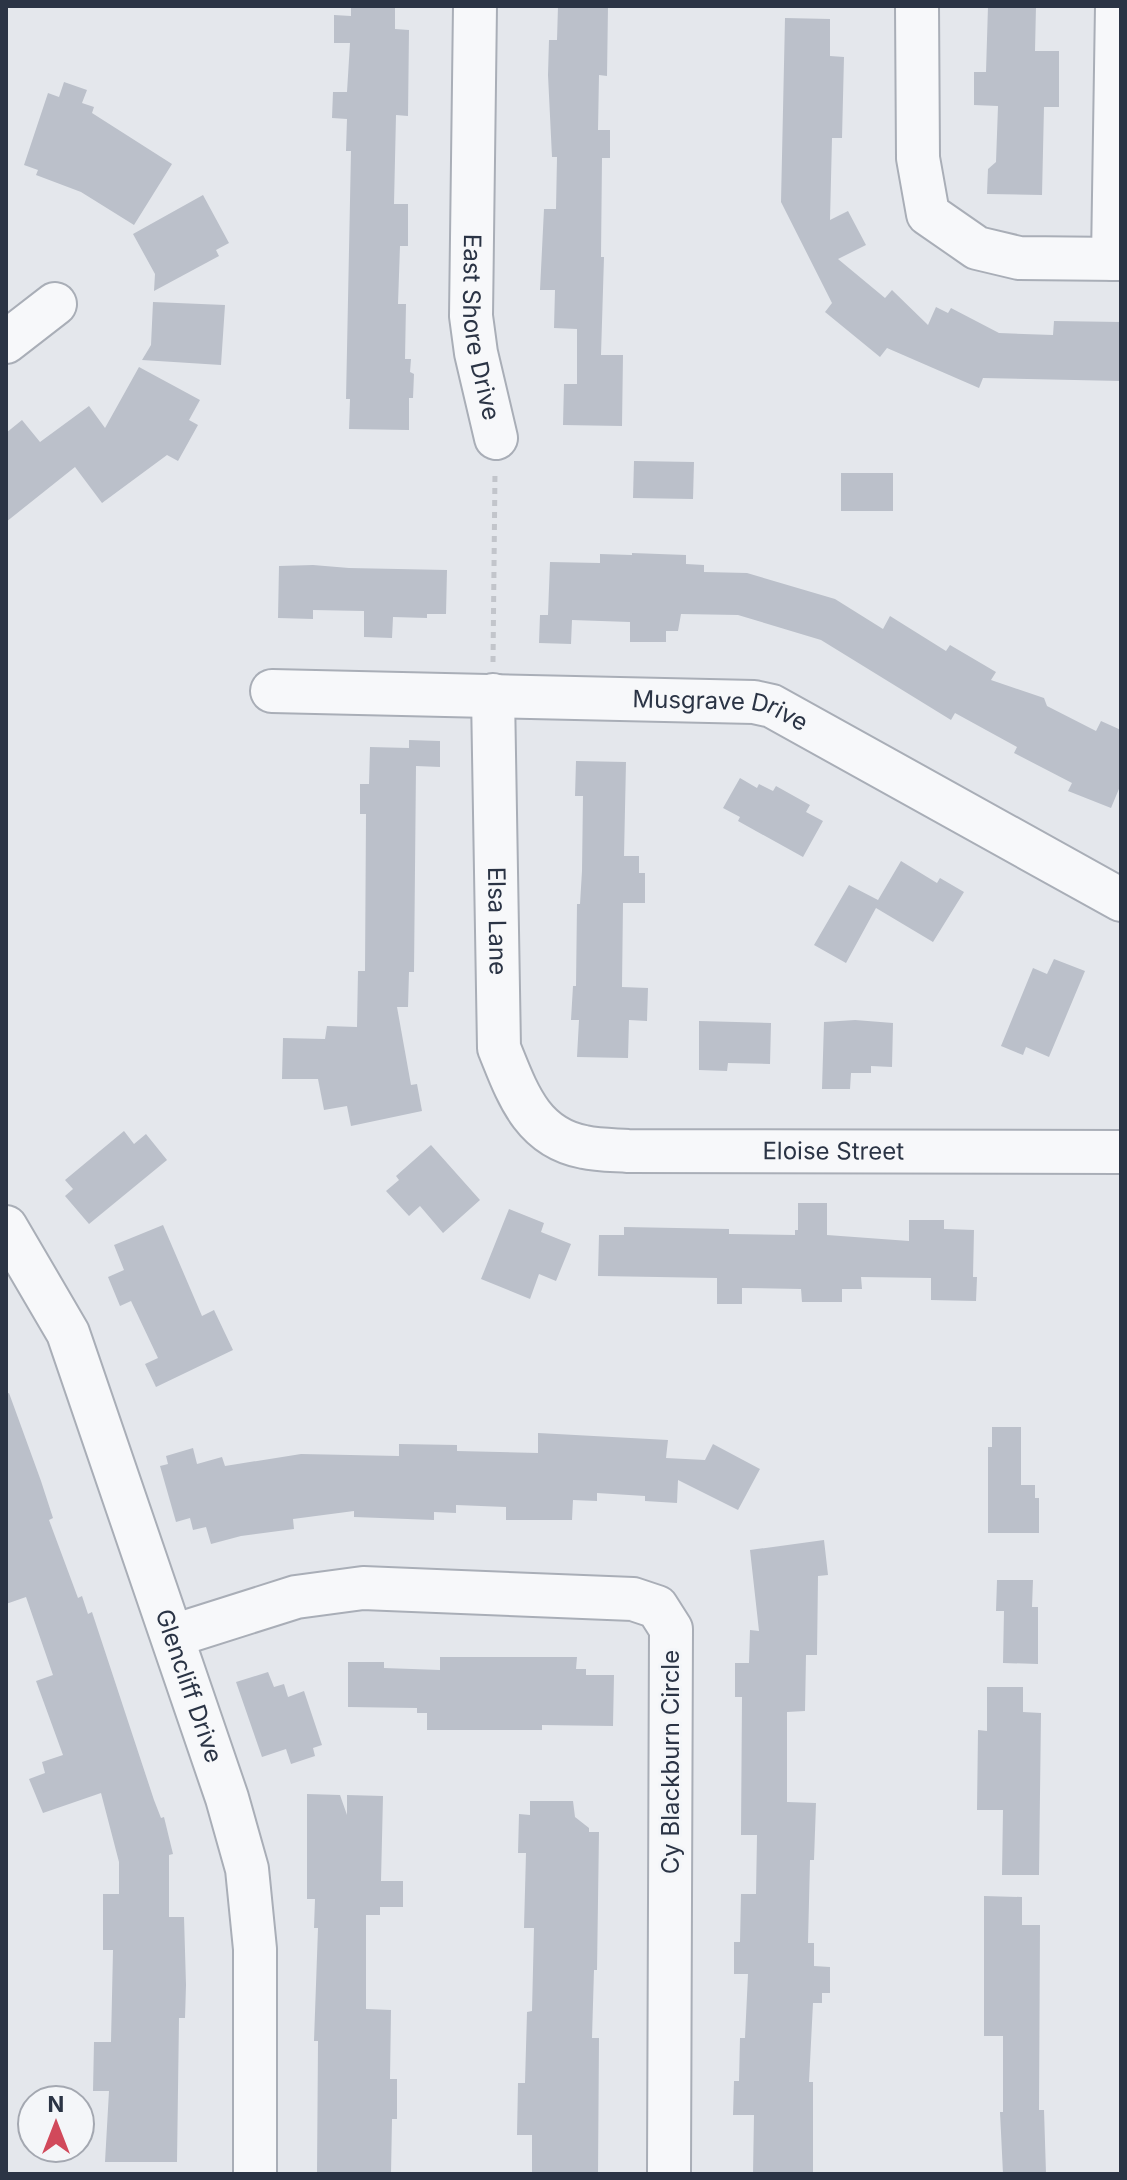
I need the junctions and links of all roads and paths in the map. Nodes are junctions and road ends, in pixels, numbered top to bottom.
1 (475, 6) edge
2 (917, 6) edge
3 (1117, 6) edge
4 (1117, 259) edge
5 (55, 304) dead end
6 (6, 342) edge
7 (496, 438) joint
8 (272, 691) dead end
9 (493, 695) junction
10 (1121, 900) edge
11 (547, 1133) joint
12 (1121, 1152) edge
13 (6, 1227) edge
14 (173, 1636) junction
15 (255, 2174) edge
16 (669, 2174) edge

1 - 7 street, East Shore Drive
2 - 4 street
3 - 4 street
5 - 6 street
7 - 9 path, East Shore Drive
8 - 9 street, Musgrave Drive
9 - 10 street, Musgrave Drive
9 - 11 street, Elsa Lane
11 - 12 street, Eloise Street
13 - 14 street, Glencliff Drive
14 - 15 street, Glencliff Drive
14 - 16 street, Cy Blackburn Circle

